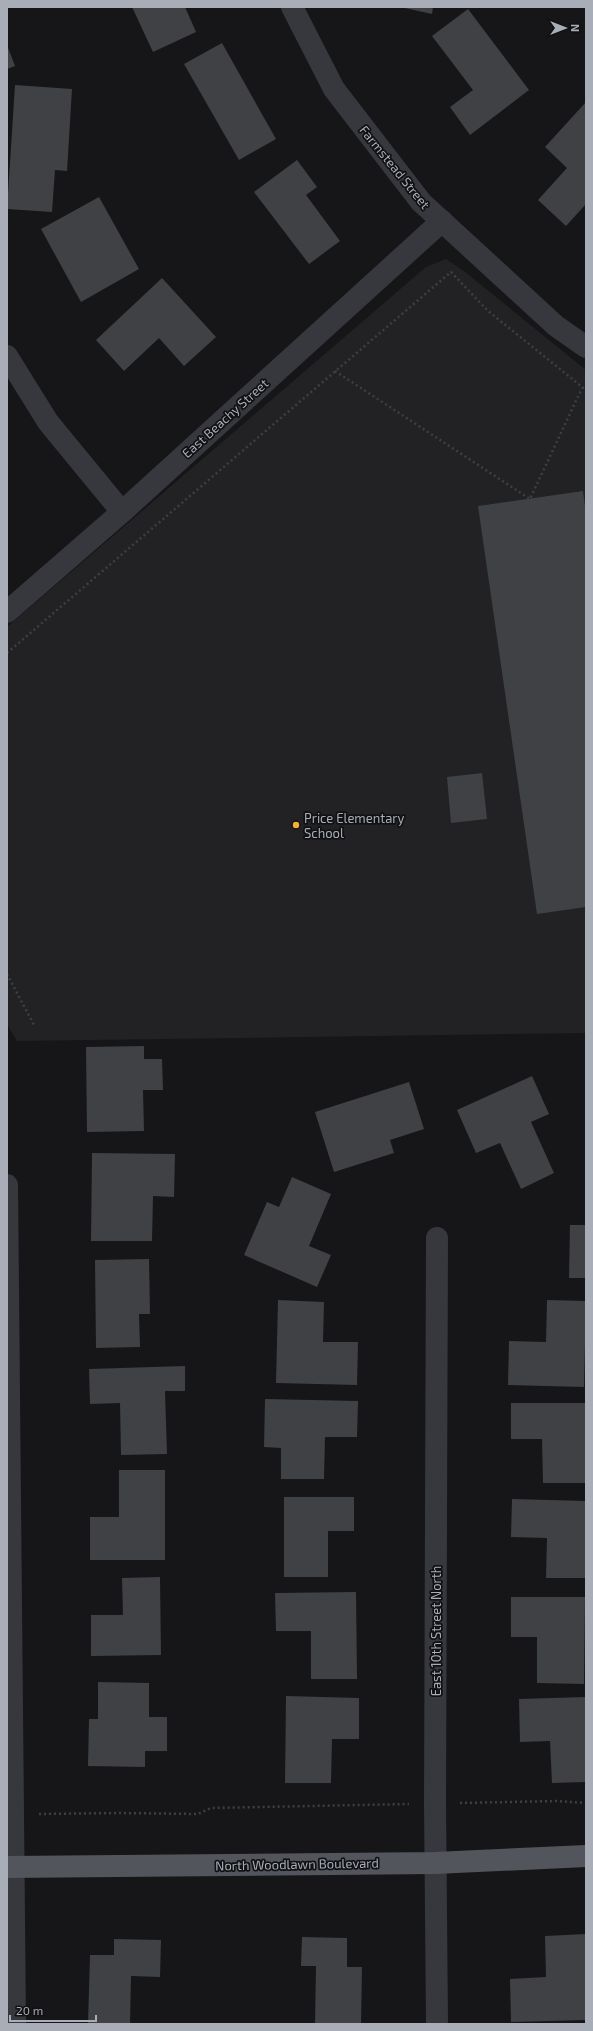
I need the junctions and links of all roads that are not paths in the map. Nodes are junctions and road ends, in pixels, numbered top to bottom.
1 (292, 7) edge
2 (442, 221) junction
3 (586, 347) edge
4 (7, 356) edge
5 (122, 512) junction
6 (7, 612) edge
7 (7, 1185) edge
8 (437, 1238) dead end
9 (586, 1856) edge
10 (435, 1863) junction
11 (10, 1867) edge
12 (14, 2024) edge
13 (437, 2024) edge

1 - 2 street, Farmstead Street
2 - 3 street, Farmstead Street
2 - 5 street, East Beachy Street
4 - 5 street
5 - 6 street, East Beachy Street
7 - 11 street
8 - 10 street, East 10th Street North
9 - 10 main road, North Woodlawn Boulevard
10 - 11 main road, North Woodlawn Boulevard
10 - 13 street, East 10th Street North
11 - 12 street

